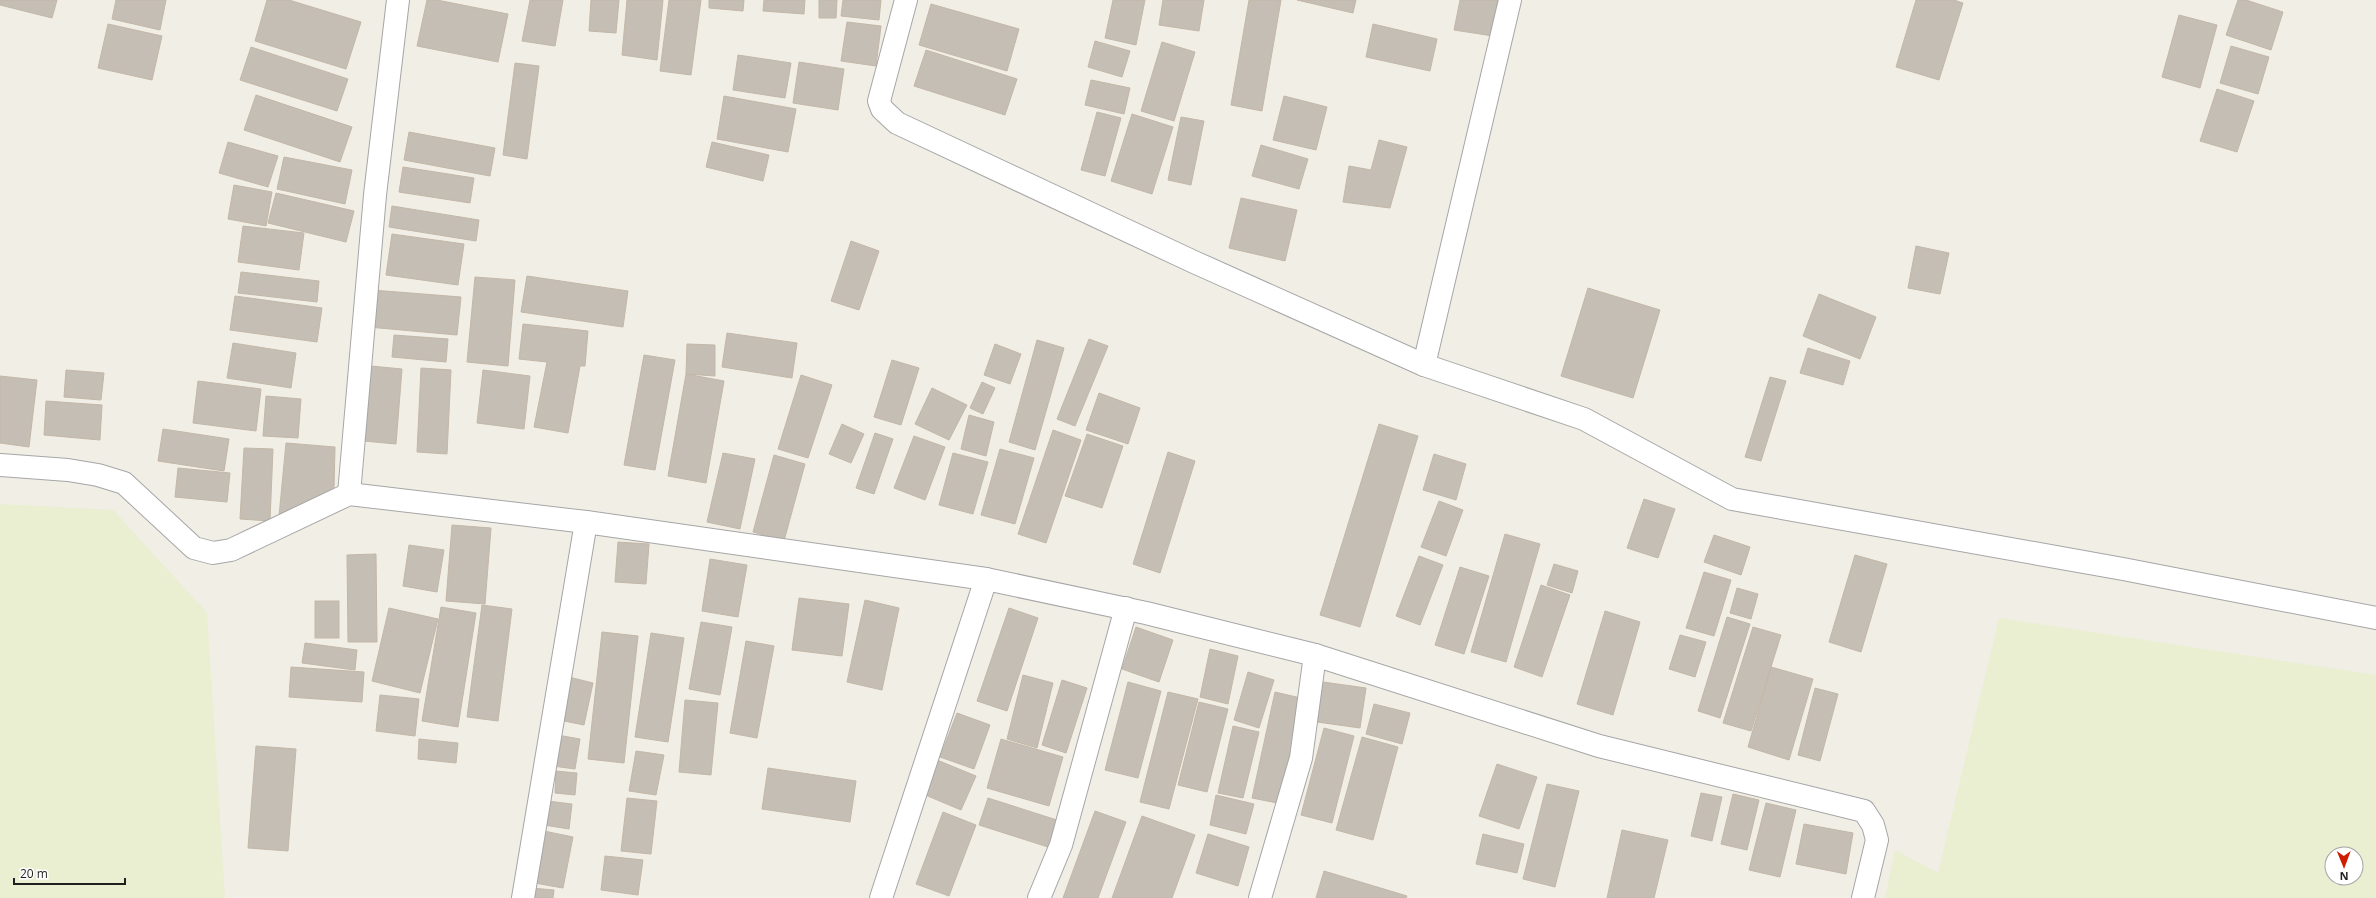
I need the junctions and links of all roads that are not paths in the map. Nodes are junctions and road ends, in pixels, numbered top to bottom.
1 (398, 0) edge
2 (906, 0) edge
3 (1510, 0) edge
4 (1424, 365) junction
5 (0, 465) edge
6 (349, 494) junction
7 (586, 522) junction
8 (986, 579) junction
9 (1126, 608) junction
10 (2376, 618) edge
11 (1316, 655) junction
12 (524, 898) edge
13 (881, 898) edge
14 (1039, 898) edge
15 (1260, 898) edge
16 (1863, 898) edge

1 - 6 street
2 - 4 street
3 - 4 street
4 - 10 street
5 - 6 street
6 - 7 street
7 - 8 street
7 - 12 street
8 - 9 street
8 - 13 street
9 - 11 street
9 - 14 street
11 - 15 street
11 - 16 street

